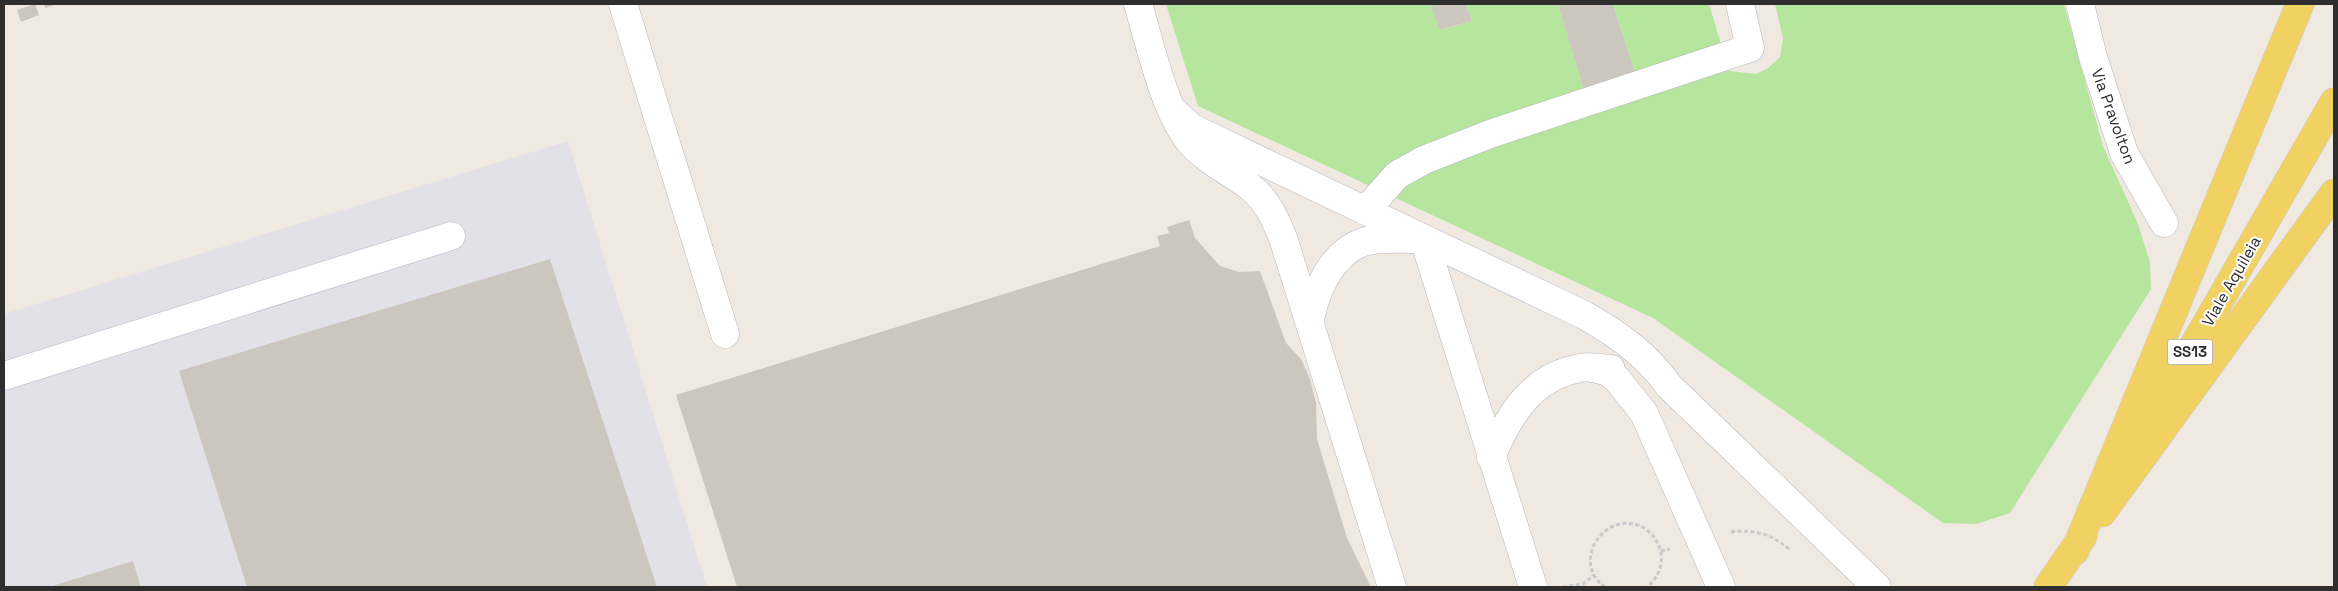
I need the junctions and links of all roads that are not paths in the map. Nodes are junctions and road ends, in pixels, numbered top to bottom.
1 (623, 4) edge
2 (1138, 4) edge
3 (1740, 4) edge
4 (2080, 4) edge
5 (2300, 4) edge
6 (2334, 102) edge
7 (1171, 109) junction
8 (2334, 193) edge
9 (1364, 211) junction
10 (2164, 223) dead end
11 (451, 236) dead end
12 (1424, 239) junction
13 (1310, 318) junction
14 (725, 334) dead end
15 (1594, 368) junction
16 (4, 376) edge
17 (1669, 386) junction
18 (1491, 457) junction
19 (2075, 551) junction
20 (1392, 587) edge
21 (1533, 587) edge
22 (1721, 587) edge
23 (1877, 587) edge
24 (2048, 587) edge

1 - 14 street
2 - 7 street
3 - 9 street
4 - 10 street, Via Pravolton
5 - 19 main road
6 - 19 main road, Viale Aquileia / SS13
7 - 9 street
7 - 13 street
8 - 19 main road
9 - 12 street
11 - 16 street
12 - 13 street
12 - 17 street
12 - 18 street
13 - 20 street
15 - 17 street
15 - 18 street
15 - 22 street
17 - 23 street
18 - 21 street
19 - 24 main road, Viale Aquileia / SS13

